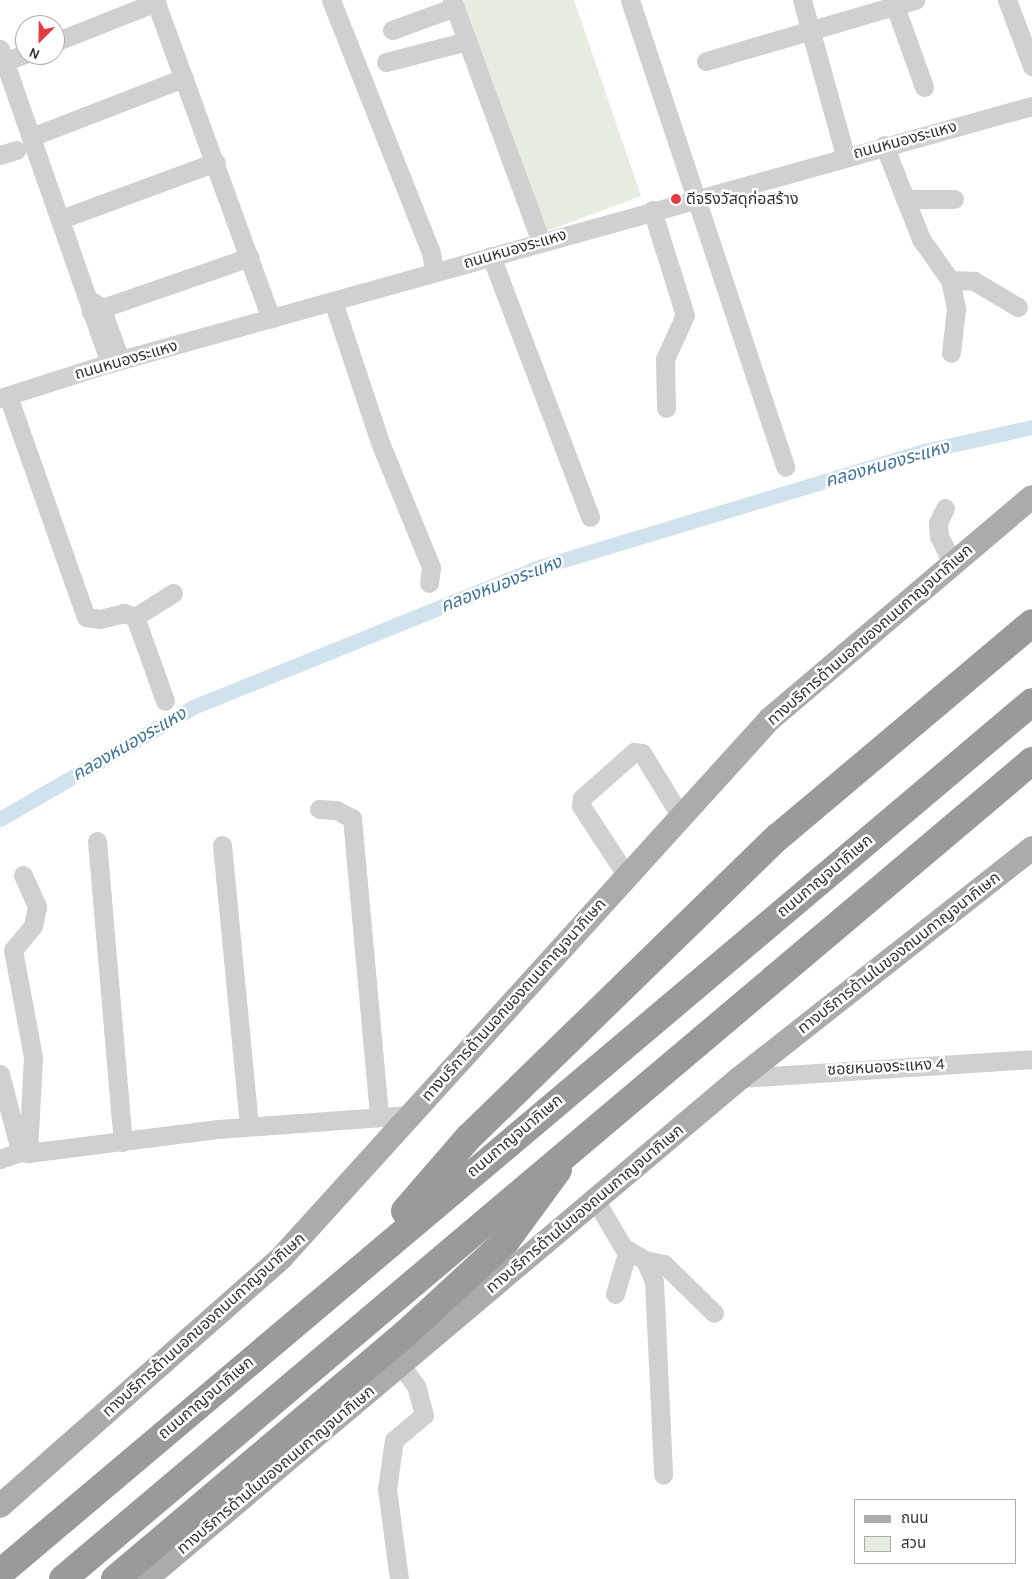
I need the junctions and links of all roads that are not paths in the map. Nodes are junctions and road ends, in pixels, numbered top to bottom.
1 (331, 0) edge
2 (630, 0) edge
3 (802, 0) edge
4 (915, 0) edge
5 (1007, 0) edge
6 (155, 1) edge
7 (453, 4) edge
8 (895, 6) junction
9 (392, 30) dead end
10 (810, 31) junction
11 (65, 38) edge
12 (467, 40) junction
13 (15, 54) edge
14 (2, 55) edge
15 (706, 61) dead end
16 (386, 62) dead end
17 (1032, 66) edge
18 (184, 78) junction
19 (924, 87) dead end
20 (1032, 106) edge
21 (31, 137) junction
22 (884, 145) junction
23 (845, 155) junction
24 (216, 162) junction
25 (694, 198) junction
26 (905, 199) junction
27 (954, 199) dead end
28 (652, 210) junction
29 (61, 219) junction
30 (541, 242) junction
31 (491, 256) junction
32 (250, 257) junction
33 (434, 272) junction
34 (950, 280) junction
35 (333, 301) junction
36 (94, 307) junction
37 (1018, 307) dead end
38 (271, 319) junction
39 (951, 353) dead end
40 (115, 361) junction
41 (4, 397) edge
42 (666, 408) dead end
43 (785, 467) dead end
44 (1032, 497) edge
45 (945, 508) dead end
46 (590, 516) dead end
47 (952, 565) junction
48 (429, 583) dead end
49 (173, 593) dead end
50 (135, 617) junction
51 (1032, 623) edge
52 (164, 701) dead end
53 (1032, 702) edge
54 (1032, 762) edge
55 (319, 809) dead end
56 (681, 817) junction
57 (97, 841) dead end
58 (222, 845) dead end
59 (1032, 848) edge
60 (23, 875) dead end
61 (627, 876) junction
62 (1032, 1059) edge
63 (0, 1074) edge
64 (740, 1078) junction
65 (409, 1115) junction
66 (379, 1116) junction
67 (249, 1126) junction
68 (123, 1142) junction
69 (571, 1148) junction
70 (25, 1152) junction
71 (0, 1159) edge
72 (596, 1201) junction
73 (627, 1253) junction
74 (645, 1260) junction
75 (350, 1274) junction
76 (615, 1294) dead end
77 (714, 1313) dead end
78 (401, 1365) junction
79 (663, 1474) dead end
80 (0, 1506) edge
81 (0, 1573) edge
82 (115, 1578) edge
83 (63, 1579) edge
84 (146, 1579) edge
85 (398, 1579) edge

1 - 33 street
2 - 25 street
3 - 10 street
4 - 8 street
5 - 17 street
6 - 11 street
6 - 18 street
7 - 9 street
7 - 12 street
8 - 10 street
8 - 19 street
10 - 15 street
10 - 23 street
12 - 16 street
12 - 30 street
13 - 14 street
14 - 21 street
18 - 21 street
18 - 24 street
20 - 22 street, ถนนหนองระแหง
21 - 29 street
22 - 23 street, ถนนหนองระแหง
22 - 26 street
23 - 25 street, ถนนหนองระแหง
24 - 29 street
24 - 32 street
25 - 28 street, ถนนหนองระแหง
25 - 43 street
26 - 27 street
26 - 34 street
28 - 30 street, ถนนหนองระแหง
28 - 42 street
29 - 36 street
30 - 31 street, ถนนหนองระแหง
31 - 33 street, ถนนหนองระแหง
31 - 46 street
32 - 36 street
32 - 38 street
33 - 35 street, ถนนหนองระแหง
34 - 37 street
34 - 39 street
35 - 38 street, ถนนหนองระแหง
35 - 48 street
36 - 40 street
38 - 40 street, ถนนหนองระแหง
40 - 41 street, ถนนหนองระแหง
41 - 50 street
44 - 47 main road, ทางบริการด้านนอกของถนนกาญจนาภิเษก
45 - 47 street
47 - 56 main road, ทางบริการด้านนอกของถนนกาญจนาภิเษก
49 - 50 street
50 - 52 street
51 - 75 highway
53 - 75 highway, ถนนกาญจนาภิเษก
54 - 69 highway
55 - 66 street
56 - 61 main road, ทางบริการด้านนอกของถนนกาญจนาภิเษก
56 - 61 street
57 - 68 street
58 - 67 street
59 - 64 main road, ทางบริการด้านในของถนนกาญจนาภิเษก
60 - 70 street
61 - 65 main road, ทางบริการด้านนอกของถนนกาญจนาภิเษก
62 - 64 street, ซอยหนองระแหง 4
63 - 70 street
64 - 72 main road, ทางบริการด้านในของถนนกาญจนาภิเษก
65 - 66 street
65 - 80 main road, ทางบริการด้านนอกของถนนกาญจนาภิเษก
66 - 67 street
67 - 68 street
68 - 70 street
69 - 82 highway
69 - 83 highway
70 - 71 street
72 - 73 street
72 - 78 main road, ทางบริการด้านในของถนนกาญจนาภิเษก
73 - 74 street
73 - 76 street
74 - 77 street
74 - 79 street
75 - 81 highway, ถนนกาญจนาภิเษก
78 - 84 main road, ทางบริการด้านในของถนนกาญจนาภิเษก
78 - 85 street

